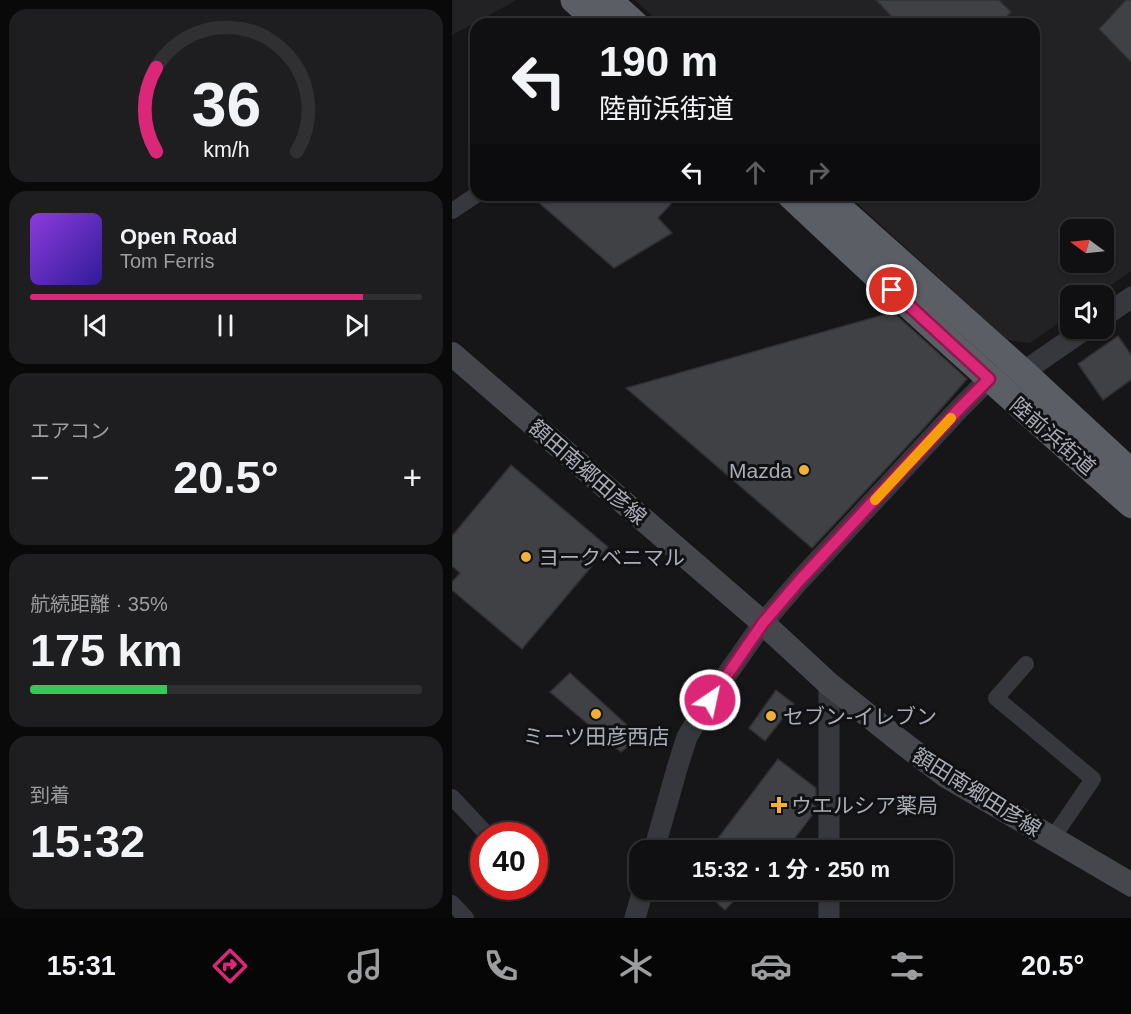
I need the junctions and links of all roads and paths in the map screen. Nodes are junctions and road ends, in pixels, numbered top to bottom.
1 (574, 0) edge
2 (608, 0) edge
3 (594, 18) edge
4 (628, 18) edge
5 (470, 199) edge
6 (796, 201) edge
7 (832, 201) edge
8 (452, 211) edge
9 (1132, 297) edge
10 (1114, 309) edge
11 (1071, 339) edge
12 (452, 354) edge
13 (1023, 372) junction
14 (989, 379) junction
15 (1132, 473) edge
16 (1132, 505) edge
17 (763, 623) junction
18 (1026, 664) dead end
19 (829, 684) junction
20 (452, 797) edge
21 (476, 822) edge
22 (1052, 839) junction
23 (657, 840) edge
24 (829, 840) edge
25 (1132, 885) edge
26 (640, 900) edge
27 (829, 900) edge
28 (452, 903) edge
29 (466, 918) edge
30 (635, 918) edge
31 (829, 918) edge

1 - 3 highway
2 - 4 highway
5 - 8 street
6 - 14 highway, 陸前浜街道
7 - 13 highway, 陸前浜街道
9 - 10 street
11 - 13 street
12 - 17 main road, 額田南郷田彦線
13 - 14 street
13 - 15 highway, 陸前浜街道
14 - 16 highway, 陸前浜街道
14 - 17 street
17 - 19 main road, 額田南郷田彦線
17 - 23 street
18 - 22 street
19 - 22 main road, 額田南郷田彦線
19 - 24 street
20 - 21 street
22 - 25 main road, 額田南郷田彦線
26 - 30 street
27 - 31 street
28 - 29 street

